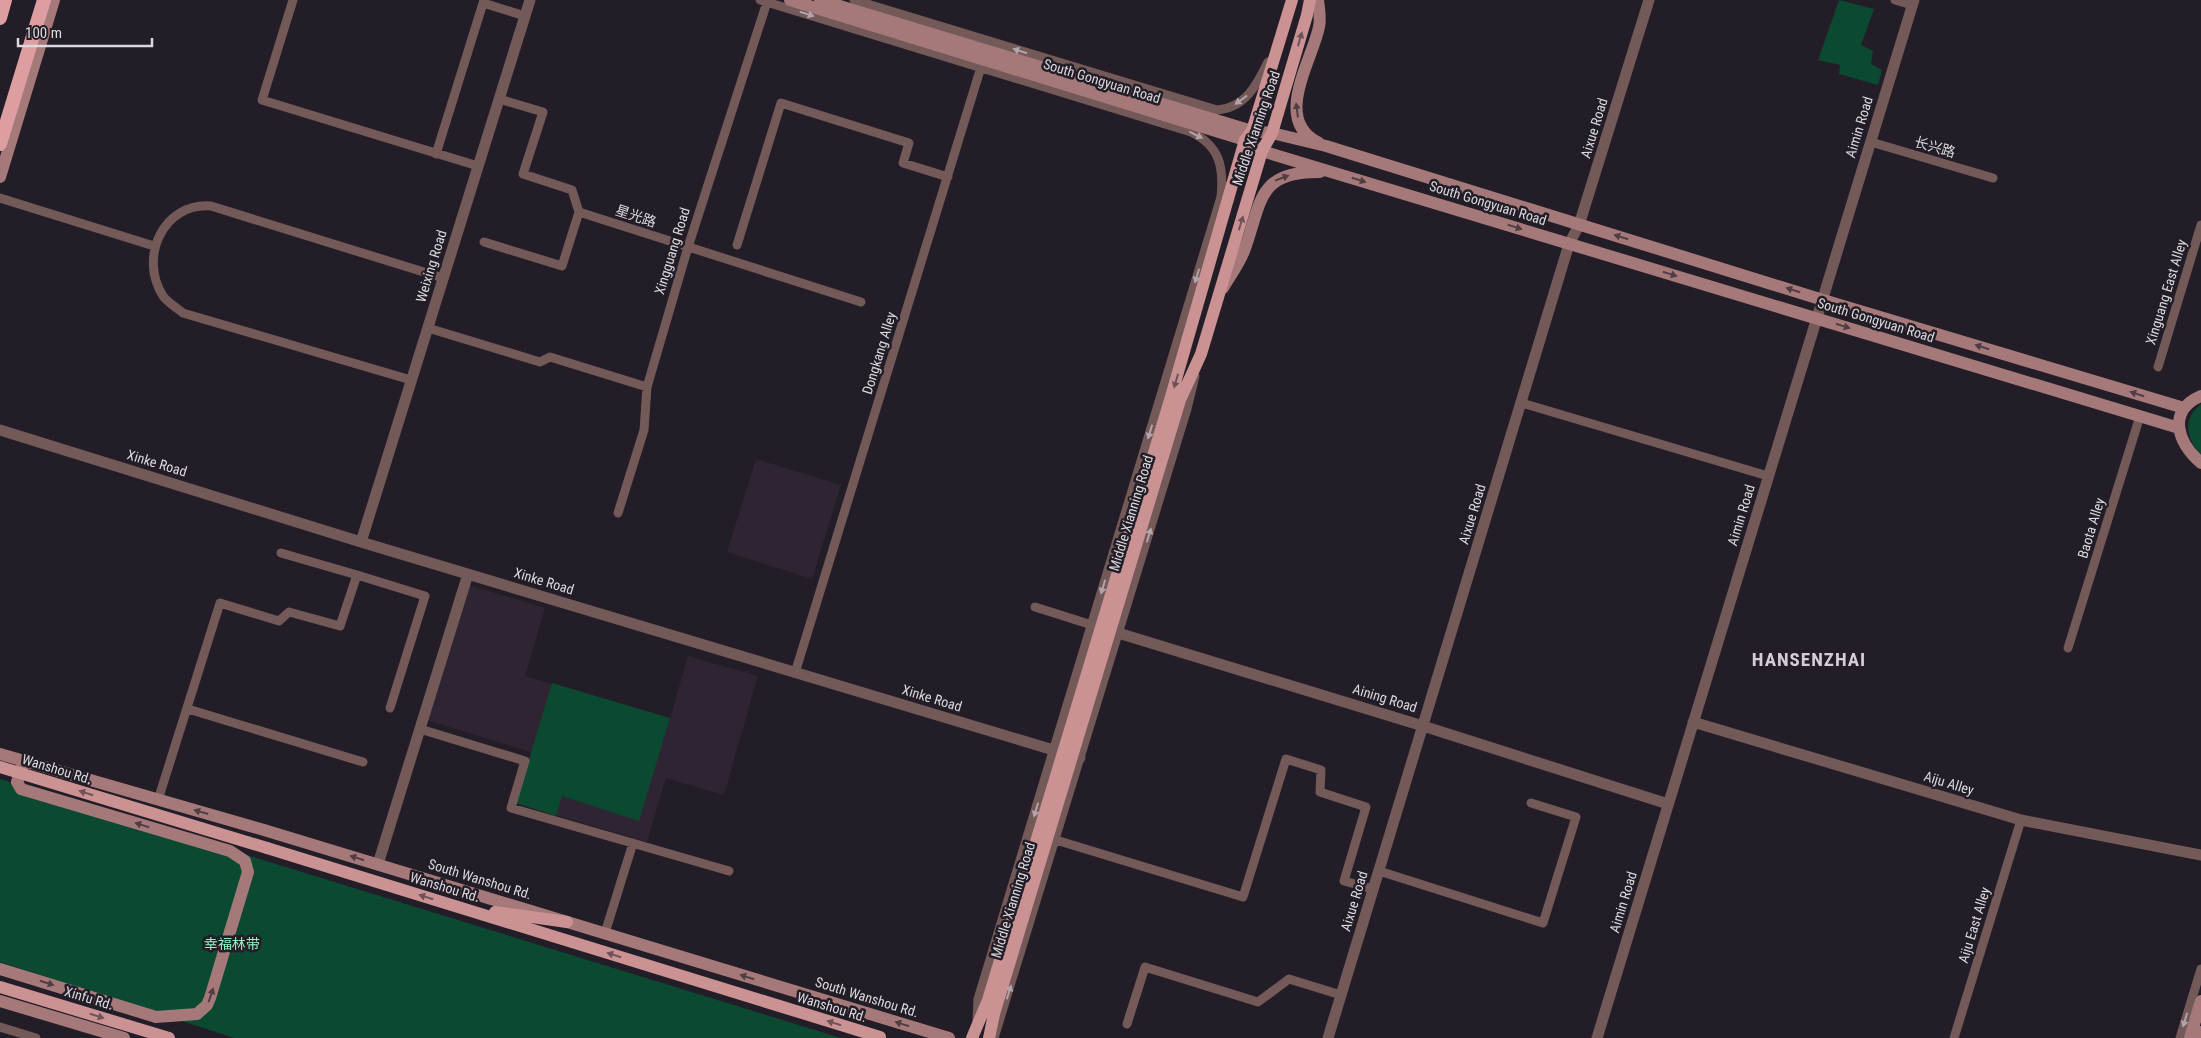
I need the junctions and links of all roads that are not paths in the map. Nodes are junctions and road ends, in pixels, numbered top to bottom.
1 (5, 0) edge
2 (44, 0) edge
3 (54, 0) edge
4 (293, 0) edge
5 (530, 0) edge
6 (790, 0) edge
7 (820, 0) edge
8 (854, 0) edge
9 (1286, 0) edge
10 (1292, 0) edge
11 (1310, 0) edge
12 (1314, 0) edge
13 (1318, 0) edge
14 (1649, 0) edge
15 (1895, 0) edge
16 (483, 1) edge
17 (765, 1) edge
18 (1913, 2) edge
19 (1307, 15) junction
20 (525, 16) junction
21 (0, 18) edge
22 (1277, 46) junction
23 (985, 55) junction
24 (499, 99) junction
25 (1272, 133) junction
26 (1248, 136) junction
27 (1871, 142) junction
28 (0, 144) edge
29 (1326, 146) junction
30 (1262, 151) junction
31 (436, 154) junction
32 (478, 166) junction
33 (1335, 173) junction
34 (0, 177) edge
35 (948, 177) junction
36 (1993, 178) dead end
37 (1233, 182) junction
38 (1221, 197) junction
39 (0, 198) edge
40 (579, 212) junction
41 (1580, 225) junction
42 (2201, 226) edge
43 (484, 242) dead end
44 (1569, 244) junction
45 (737, 245) dead end
46 (154, 246) junction
47 (688, 247) junction
48 (443, 278) junction
49 (1219, 294) junction
50 (1823, 300) junction
51 (861, 302) dead end
52 (1818, 318) junction
53 (428, 328) junction
54 (2158, 367) dead end
55 (411, 380) junction
56 (646, 387) junction
57 (2201, 396) edge
58 (1522, 403) junction
59 (2184, 408) junction
60 (2140, 416) junction
61 (2179, 428) junction
62 (0, 430) edge
63 (2201, 463) edge
64 (1768, 476) junction
65 (618, 513) dead end
66 (361, 542) junction
67 (281, 552) dead end
68 (468, 574) junction
69 (356, 575) junction
70 (1035, 607) dead end
71 (1106, 630) junction
72 (2068, 648) dead end
73 (795, 673) junction
74 (390, 708) dead end
75 (188, 709) junction
76 (1693, 722) junction
77 (1423, 726) junction
78 (420, 729) junction
79 (0, 754) edge
80 (1067, 755) junction
81 (24, 761) junction
82 (363, 762) dead end
83 (0, 767) edge
84 (158, 800) junction
85 (1531, 803) dead end
86 (1668, 804) junction
87 (2021, 820) junction
88 (1056, 840) junction
89 (633, 843) junction
90 (2201, 855) edge
91 (378, 864) junction
92 (729, 870) dead end
93 (1379, 871) junction
94 (1373, 889) junction
95 (457, 907) junction
96 (567, 922) junction
97 (605, 934) junction
98 (0, 969) edge
99 (2201, 969) edge
100 (0, 987) edge
101 (1341, 995) junction
102 (0, 1000) edge
103 (2201, 1002) edge
104 (1127, 1024) dead end
105 (0, 1027) edge
106 (2201, 1032) edge
107 (975, 1033) edge
108 (880, 1037) edge
109 (36, 1038) edge
110 (124, 1038) edge
111 (169, 1038) edge
112 (949, 1038) edge
113 (989, 1038) edge
114 (994, 1038) edge
115 (1328, 1038) edge
116 (1597, 1038) edge
117 (1954, 1038) edge
118 (2180, 1038) edge
119 (2190, 1038) edge
120 (2199, 1038) edge

1 - 21 highway
2 - 28 highway
3 - 34 main road
4 - 31 street
5 - 20 street, Weixing Road
6 - 23 main road, South Gongyuan Road
7 - 23 main road, South Gongyuan Road
8 - 23 street
9 - 22 street
10 - 22 main road, Middle Xianning Road
11 - 19 main road, Middle Xianning Road
12 - 19 street
29 -> 13 main road
14 - 41 street, Aixue Road
15 - 18 street
16 - 20 street
16 - 31 street
17 -> 23 street
17 - 47 street, Xingguang Road
18 - 27 street, Aimin Road
25 -> 19 main road, Middle Xianning Road
20 - 24 street, Weixing Road
22 -> 23 street
22 - 26 main road, Middle Xianning Road
23 - 26 main road, South Gongyuan Road
23 - 35 street, Dongkang Alley
23 -> 38 street
24 - 32 street, Weixing Road
24 - 40 street
25 - 26 main road, South Gongyuan Road
25 - 29 main road, South Gongyuan Road
25 - 30 main road, Middle Xianning Road
26 - 30 main road, South Gongyuan Road
26 - 37 main road, Middle Xianning Road
27 - 36 street, 长兴路
27 - 50 street, Aimin Road
29 - 41 main road, South Gongyuan Road
30 - 33 main road, South Gongyuan Road
49 -> 30 main road, Middle Xianning Road
31 - 32 street
32 - 48 street, Weixing Road
33 -> 44 main road, South Gongyuan Road
49 -> 33 main road
35 - 45 street
35 - 73 street, Dongkang Alley
37 - 38 street
37 -> 71 main road, Middle Xianning Road
38 -> 71 street
39 - 46 street
40 - 43 street
40 - 47 street, 星光路
41 - 44 street, Aixue Road
50 -> 41 main road, South Gongyuan Road
42 - 54 street, Xinguang East Alley
44 -> 52 main road, South Gongyuan Road
44 - 58 street, Aixue Road
46 - 48 street
46 - 55 street
47 - 51 street, 星光路
47 - 56 street, Xingguang Road
48 - 53 street, Weixing Road
71 -> 49 main road, Middle Xianning Road
50 - 52 street, Aimin Road
59 -> 50 main road, South Gongyuan Road
52 -> 60 main road, South Gongyuan Road
52 - 64 street, Aimin Road
53 - 55 street, Weixing Road
53 - 56 street
55 - 66 street, Weixing Road
56 - 65 street, Xingguang Road
57 - 59 main road
58 - 64 street
58 - 77 street, Aixue Road
59 - 61 main road
60 - 61 main road, South Gongyuan Road
60 - 72 street, Baota Alley
61 - 63 main road
62 - 66 street, Xinke Road
64 - 76 street, Aimin Road
66 - 68 street, Xinke Road
67 - 69 street
68 - 73 street, Xinke Road
68 - 78 street
69 - 74 street
69 - 75 street
70 - 71 street
71 - 77 street, Aining Road
71 - 80 main road, Middle Xianning Road
71 - 80 street
73 - 80 street, Xinke Road
75 - 82 street
75 - 84 street
76 - 86 street, Aimin Road
76 - 87 street, Aiju Alley
77 - 86 street, Aining Road
77 - 93 street, Aixue Road
78 - 89 street
78 - 91 street
79 - 81 main road, South Wanshou Rd.
80 - 88 street
80 -> 107 main road, Middle Xianning Road
80 - 113 main road, Middle Xianning Road
81 - 84 main road, South Wanshou Rd.
98 -> 81 main road
95 -> 83 main road, Wanshou Rd., bridge
91 -> 84 main road, South Wanshou Rd.
85 - 93 street
86 - 116 street, Aimin Road
87 - 90 street, Aiju Alley
87 - 117 street, Aiju East Alley
88 - 94 street
114 -> 88 street
89 - 92 street
89 - 97 street
91 - 96 main road, South Wanshou Rd.
93 - 94 street, Aixue Road
94 - 101 street, Aixue Road
95 - 96 main road
108 -> 95 main road, Wanshou Rd.
96 - 97 main road, South Wanshou Rd.
112 -> 97 main road, South Wanshou Rd.
99 -> 118 street
100 -> 111 main road, Xinfu Rd.
101 - 104 street
101 - 115 street, Aixue Road
102 - 110 main road
103 - 119 main road
105 - 109 street
106 - 120 main road

